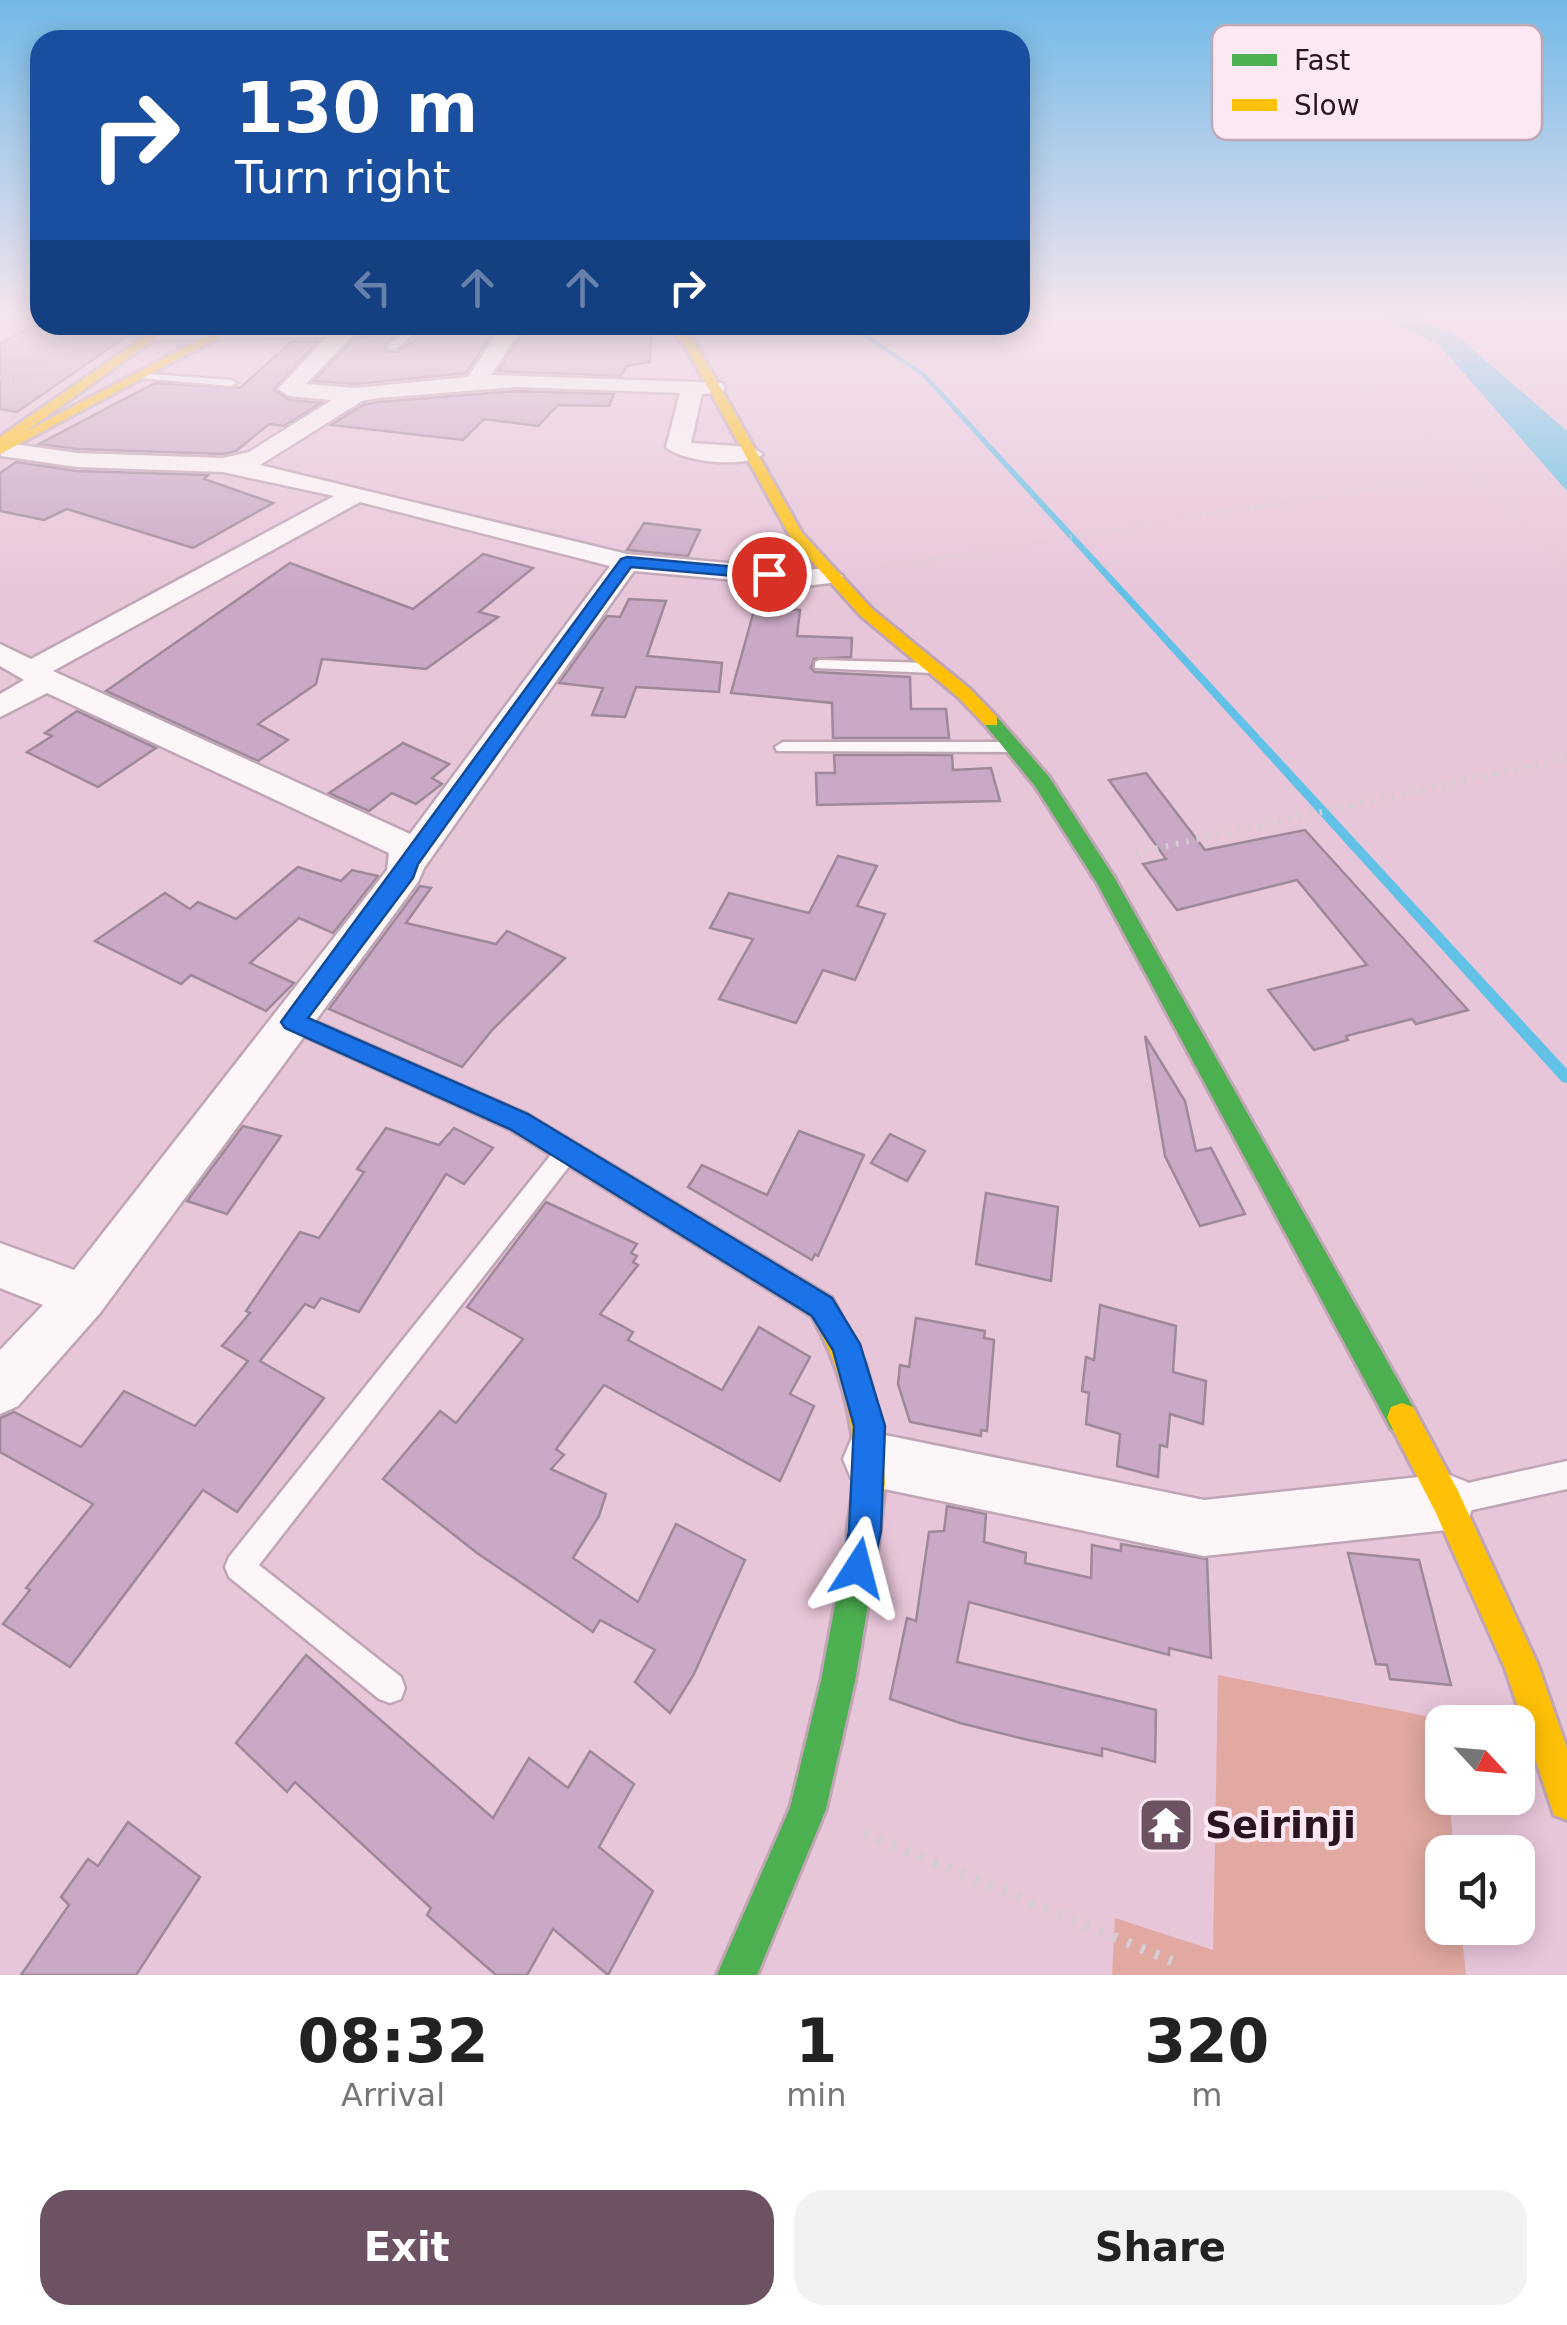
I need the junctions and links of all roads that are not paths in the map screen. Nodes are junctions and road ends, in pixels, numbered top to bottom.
1 (50, 408) edge
2 (77, 408) edge
3 (335, 408) edge
4 (694, 408) edge
5 (718, 408) edge
6 (0, 447) edge
7 (751, 454) junction
8 (223, 466) junction
9 (358, 493) junction
10 (627, 562) junction
11 (829, 576) junction
12 (820, 665) dead end
13 (26, 668) edge
14 (934, 668) junction
15 (0, 707) edge
16 (1016, 746) junction
17 (784, 747) dead end
18 (408, 863) junction
19 (293, 1022) junction
20 (568, 1152) junction
21 (0, 1265) edge
22 (83, 1297) junction
23 (0, 1388) edge
24 (870, 1459) junction
25 (1567, 1476) edge
26 (1447, 1502) junction
27 (390, 1688) dead end
28 (1567, 1802) edge
29 (737, 1975) edge

1 - 6 street
2 - 6 street
3 - 8 street
4 - 7 street
5 - 7 street
6 - 8 street
7 - 11 street
8 - 9 street
9 - 10 street
9 - 13 street
10 - 11 street
10 - 18 street
11 - 14 street
12 - 14 lane
13 - 15 street
13 - 18 street
14 - 16 street
16 - 17 lane
16 - 26 street
18 - 19 street
19 - 20 street
19 - 22 street
20 - 24 street
20 - 27 lane
21 - 22 street
22 - 23 street
24 - 26 street
24 - 29 street
25 - 26 lane
26 - 28 street

